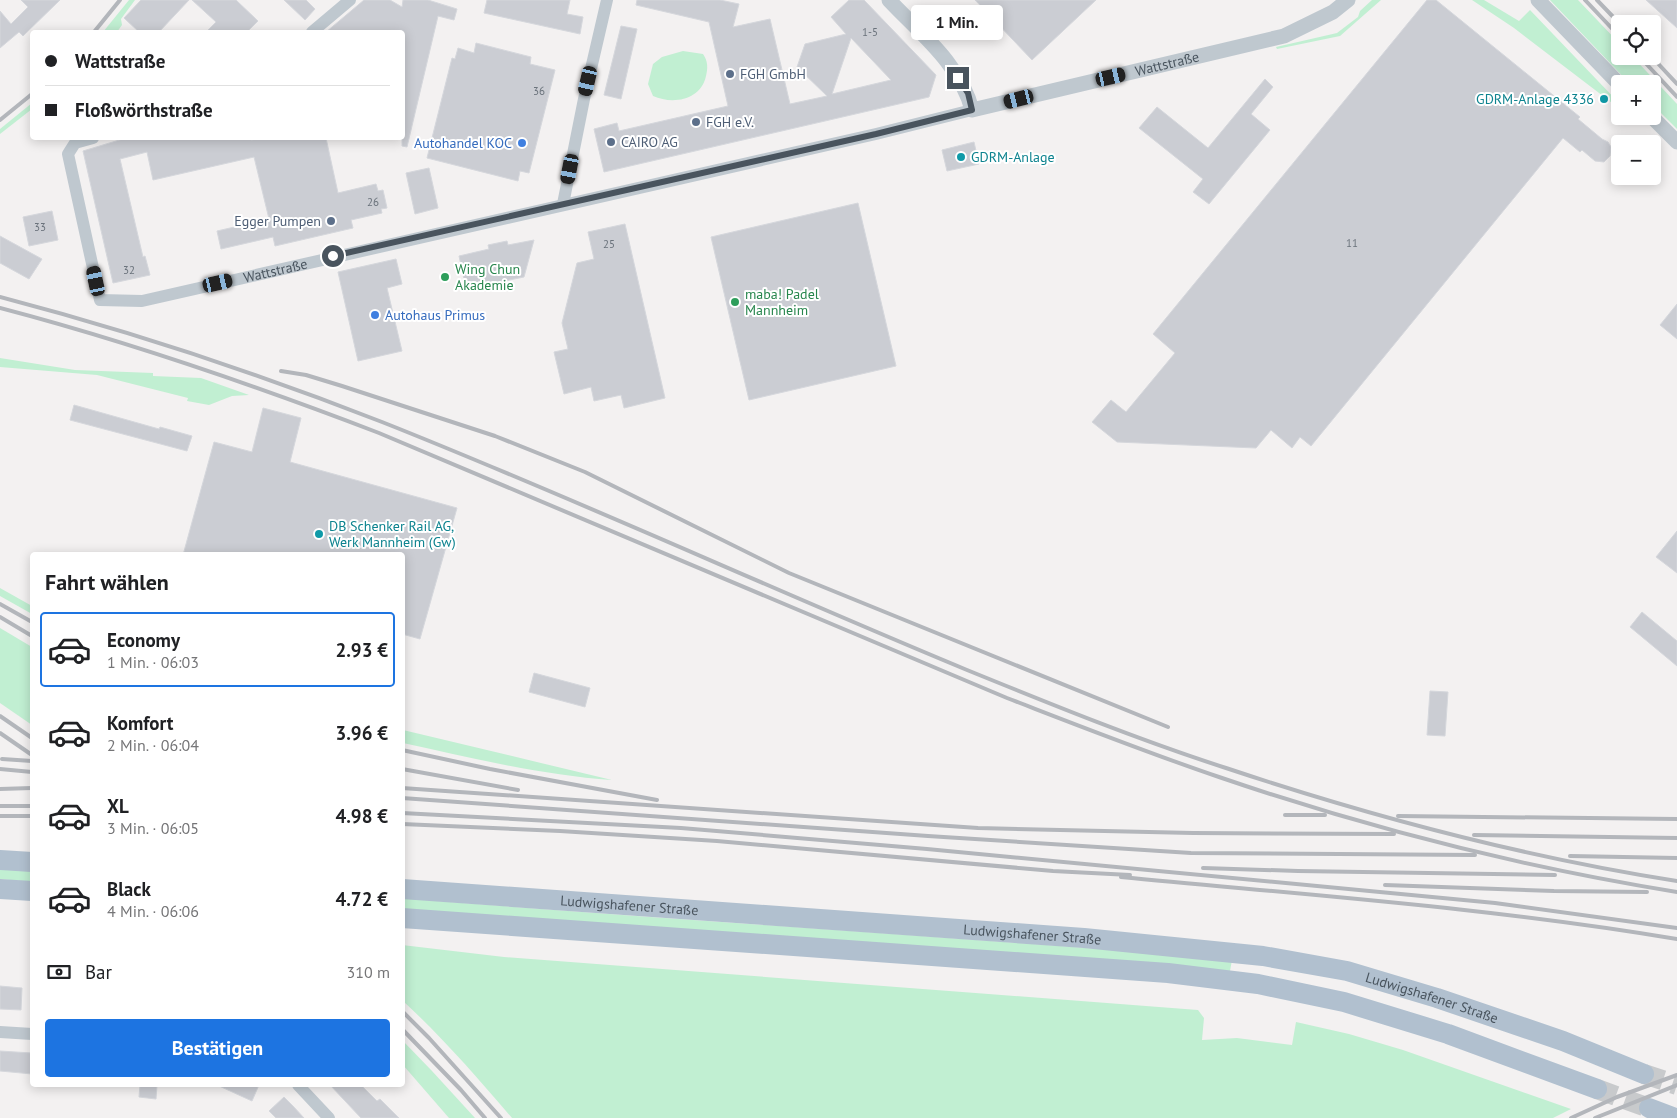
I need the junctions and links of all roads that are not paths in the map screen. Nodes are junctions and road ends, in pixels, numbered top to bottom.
1 (350, 0) edge
2 (607, 0) edge
3 (889, 0) edge
4 (1348, 0) edge
5 (1538, 0) edge
6 (314, 30) edge
7 (1611, 76) edge
8 (972, 110) junction
9 (1660, 125) edge
10 (86, 140) edge
11 (1677, 142) edge
12 (562, 204) junction
13 (0, 860) edge
14 (30, 862) edge
15 (0, 889) edge
16 (405, 889) edge
17 (30, 892) edge
18 (405, 918) edge
19 (0, 1032) edge
20 (30, 1034) edge
21 (1644, 1074) tunnel mouth
22 (300, 1087) edge
23 (1597, 1089) tunnel mouth
24 (1649, 1108) tunnel mouth
25 (329, 1118) edge
26 (1675, 1118) edge

1 - 6 street
2 - 12 street
3 - 8 street
4 - 8 street, Wattstraße
5 - 7 street
8 - 12 street, Wattstraße
9 - 11 street
10 - 12 street, Wattstraße
13 - 14 main road
15 - 17 main road
16 - 21 main road, Ludwigshafener Straße
18 - 23 main road, Ludwigshafener Straße
19 - 20 street
22 - 25 street
24 - 26 main road

